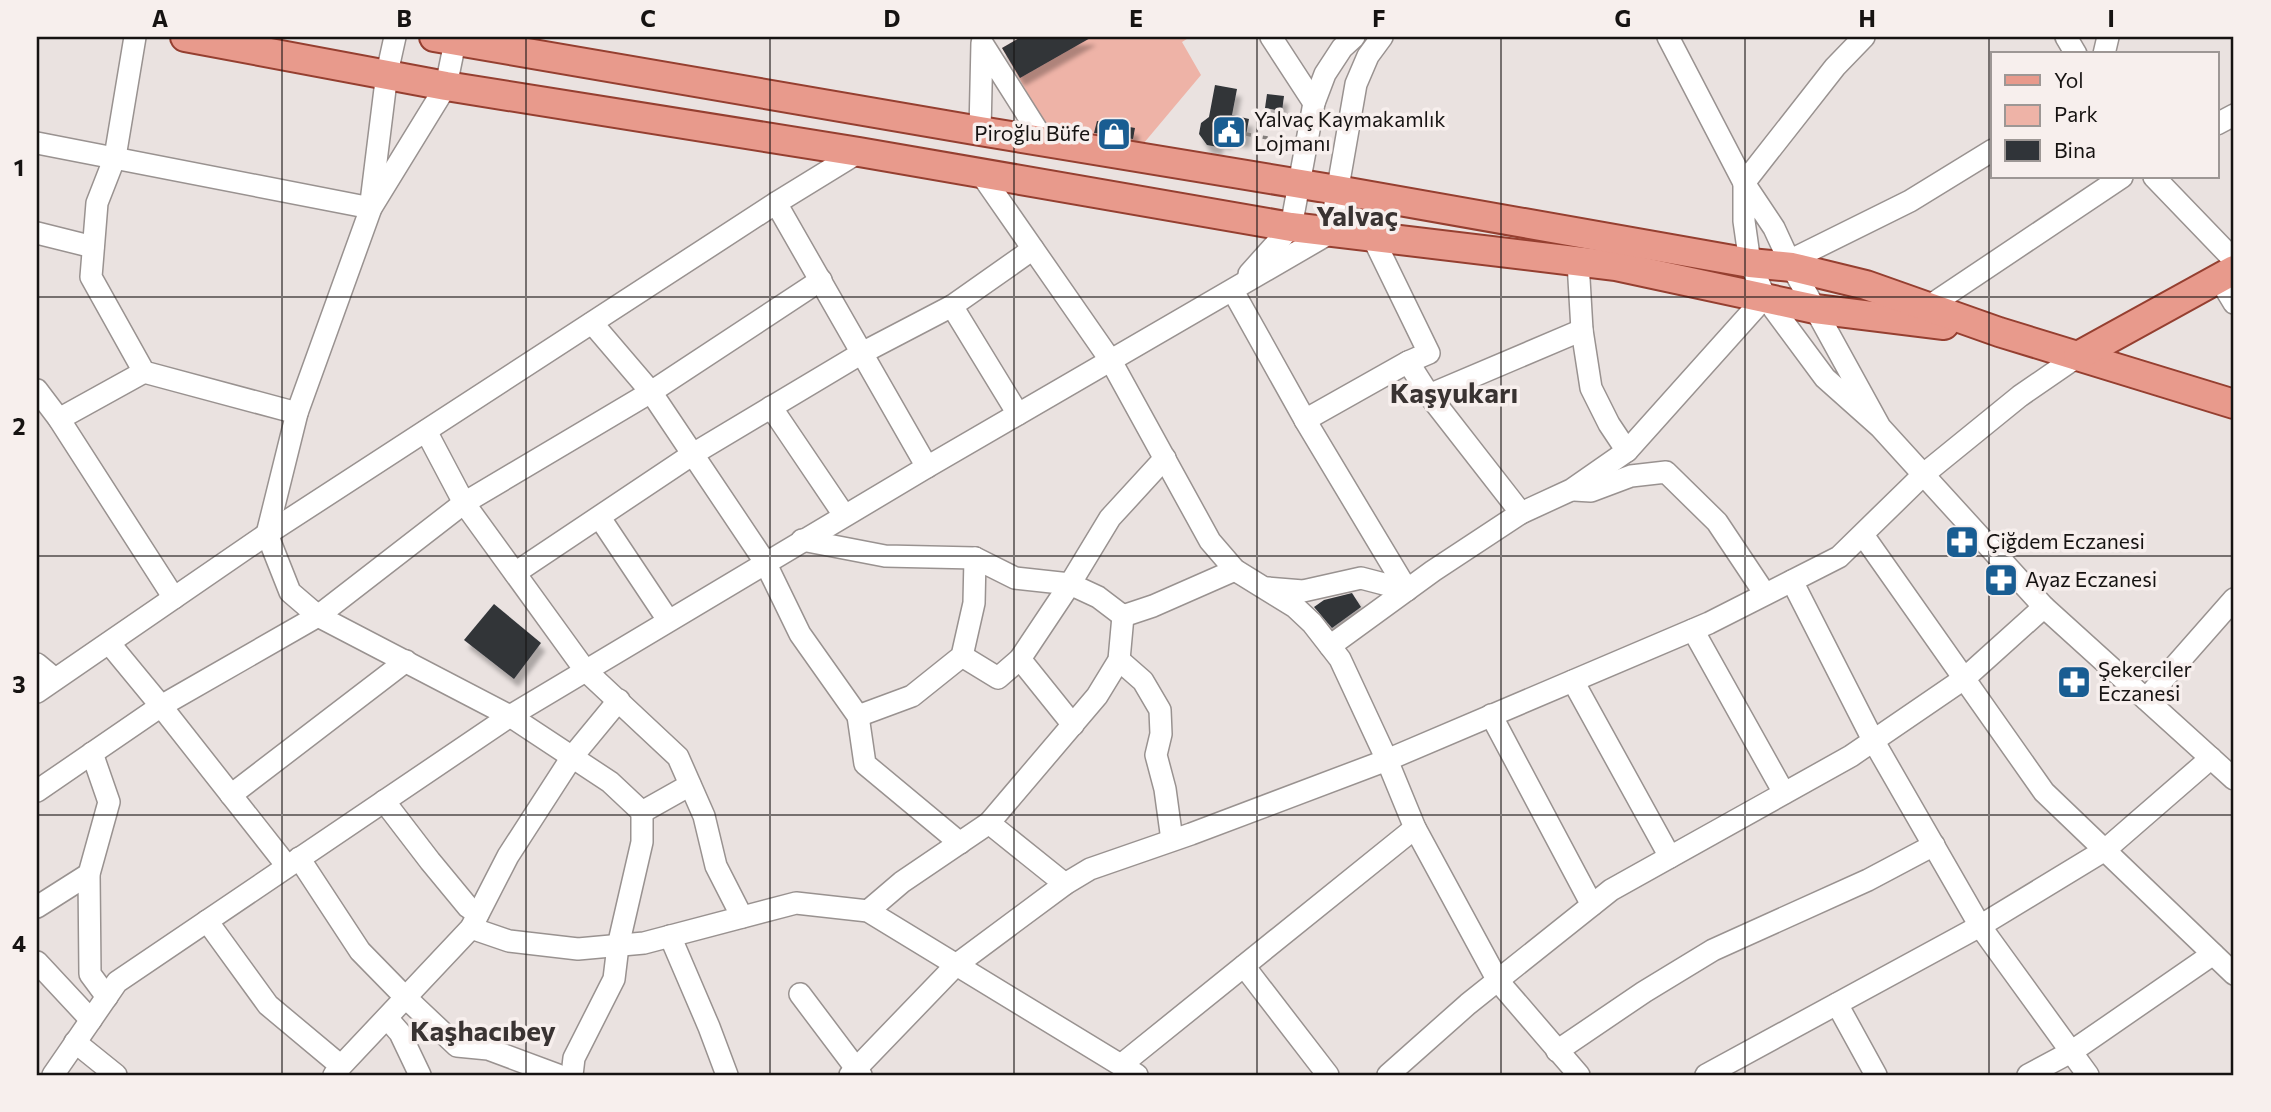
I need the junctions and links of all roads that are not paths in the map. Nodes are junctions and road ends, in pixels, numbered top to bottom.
1 (135, 37) edge
2 (185, 37) edge
3 (395, 37) edge
4 (1271, 37) edge
5 (1354, 37) edge
6 (1382, 37) edge
7 (1668, 37) edge
8 (1864, 37) edge
9 (449, 38) edge
10 (981, 40) edge
11 (387, 74) junction
12 (446, 86) junction
13 (1314, 103) junction
14 (2234, 115) edge
15 (2218, 123) edge
16 (981, 131) junction
17 (1044, 141) junction
18 (37, 144) edge
19 (1991, 151) edge
20 (859, 152) junction
21 (115, 157) junction
22 (981, 174) junction
23 (2121, 178) edge
24 (2155, 178) edge
25 (1744, 183) junction
26 (1298, 184) junction
27 (1337, 190) junction
28 (776, 203) junction
29 (370, 208) junction
30 (1291, 227) junction
31 (37, 233) edge
32 (1330, 233) junction
33 (1373, 238) junction
34 (93, 247) junction
35 (1033, 249) junction
36 (1578, 262) junction
37 (1750, 263) junction
38 (1791, 264) junction
39 (2229, 269) edge
40 (821, 281) junction
41 (1233, 291) junction
42 (1765, 297) junction
43 (2234, 303) edge
44 (952, 306) junction
45 (1930, 307) junction
46 (1815, 309) junction
47 (1905, 320) junction
48 (592, 323) junction
49 (1582, 330) junction
50 (1999, 332) junction
51 (862, 353) junction
52 (2077, 356) junction
53 (1111, 360) junction
54 (1408, 362) junction
55 (144, 372) junction
56 (37, 390) edge
57 (651, 392) junction
58 (1429, 395) junction
59 (2234, 404) edge
60 (771, 407) junction
61 (297, 413) junction
62 (1018, 414) junction
63 (59, 419) junction
64 (1305, 420) junction
65 (1880, 427) junction
66 (426, 431) junction
67 (1627, 451) junction
68 (693, 454) junction
69 (1165, 458) junction
70 (927, 467) junction
71 (1924, 474) junction
72 (1571, 490) junction
73 (464, 503) junction
74 (1521, 513) junction
75 (844, 516) junction
76 (600, 518) junction
77 (267, 534) junction
78 (1863, 536) junction
79 (802, 540) junction
80 (975, 558) junction
81 (765, 562) junction
82 (1235, 570) junction
83 (515, 573) junction
84 (1792, 581) junction
85 (1070, 584) junction
86 (1264, 588) junction
87 (1407, 590) junction
88 (1765, 594) junction
89 (174, 598) junction
90 (2234, 599) edge
91 (2044, 607) junction
92 (318, 616) junction
93 (1122, 616) junction
94 (668, 620) junction
95 (1693, 630) junction
96 (108, 642) junction
97 (1330, 646) junction
98 (962, 656) junction
99 (1020, 659) junction
100 (1119, 660) junction
101 (406, 661) junction
102 (37, 664) edge
103 (585, 670) junction
104 (1965, 678) junction
105 (55, 679) junction
106 (1573, 681) junction
107 (37, 692) edge
108 (2146, 699) junction
109 (619, 700) junction
110 (161, 706) junction
111 (1491, 715) junction
112 (510, 716) junction
113 (858, 716) junction
114 (1073, 725) junction
115 (1873, 740) junction
116 (92, 753) junction
117 (572, 757) junction
118 (2211, 758) junction
119 (1387, 760) junction
120 (2234, 779) edge
121 (690, 785) junction
122 (37, 791) edge
123 (1784, 793) junction
124 (231, 795) junction
125 (384, 801) junction
126 (642, 812) junction
127 (989, 823) junction
128 (1415, 828) junction
129 (1172, 840) junction
130 (960, 843) junction
131 (1934, 845) junction
132 (2105, 850) junction
133 (1670, 857) junction
134 (293, 862) junction
135 (89, 874) junction
136 (1065, 884) junction
137 (1592, 905) junction
138 (37, 907) edge
139 (868, 911) junction
140 (742, 917) junction
141 (207, 921) junction
142 (474, 921) junction
143 (1980, 926) junction
144 (670, 936) junction
145 (618, 946) junction
146 (2213, 954) junction
147 (37, 962) edge
148 (956, 965) junction
149 (1244, 966) junction
150 (2234, 974) edge
151 (1498, 981) junction
152 (800, 994) dead end
153 (107, 997) junction
154 (405, 997) junction
155 (1837, 1004) junction
156 (387, 1018) junction
157 (91, 1020) junction
158 (75, 1042) junction
159 (1557, 1051) junction
160 (2071, 1052) junction
161 (338, 1070) edge
162 (1129, 1070) edge
163 (856, 1073) edge
164 (53, 1075) edge
165 (116, 1075) edge
166 (420, 1075) edge
167 (558, 1075) edge
168 (572, 1075) edge
169 (727, 1075) edge
170 (1328, 1075) edge
171 (1388, 1075) edge
172 (1578, 1075) edge
173 (1706, 1075) edge
174 (1876, 1075) edge
175 (2028, 1075) edge
176 (2088, 1075) edge

1 - 21 street
2 - 11 main road
3 - 11 street
4 - 13 street
5 - 13 street
6 - 27 street
7 - 25 street
8 - 25 street
9 - 12 street
9 - 16 main road
10 - 16 street
10 - 17 street
11 - 12 main road
11 - 29 street
12 - 20 main road
12 - 29 street
13 - 26 street
14 - 15 street
16 - 17 main road
17 - 26 main road
18 - 21 street
19 - 38 street
20 - 22 main road
20 - 28 street
21 - 29 street
21 - 34 street
22 - 30 main road
22 - 35 street
23 - 45 street
24 - 39 street
25 - 37 street
25 - 38 street
26 - 27 main road
26 - 30 street
27 - 32 street
27 - 37 main road
28 - 40 street
28 - 48 street
29 - 61 street
30 - 32 main road
30 - 41 street
31 - 34 street
32 - 33 main road
32 - 41 street
33 - 36 main road
33 - 54 street
34 - 55 street
35 - 44 street
35 - 53 street
36 - 42 main road
36 - 49 street
37 - 38 main road
37 - 42 street
38 - 45 main road
38 - 46 street
39 - 43 street
39 - 52 main road
40 - 51 street
40 - 57 street
41 - 53 street
41 - 64 street
42 - 46 main road
42 - 65 street
42 - 67 street
44 - 51 street
44 - 62 street
45 - 47 street
45 - 50 main road
46 - 47 main road
46 - 65 street
47 - 50 main road
48 - 57 street
48 - 66 street
49 - 58 street
49 - 67 street
50 - 52 main road
51 - 60 street
51 - 70 street
52 - 59 main road
52 - 71 street
53 - 62 street
53 - 69 street
54 - 58 street
54 - 64 street
55 - 61 street
55 - 63 street
56 - 63 street
57 - 68 street
57 - 73 street
58 - 74 street
60 - 68 street
60 - 75 street
61 - 77 street
62 - 70 street
63 - 89 street
64 - 87 street
65 - 71 street
66 - 73 street
66 - 77 street
67 - 72 street
68 - 76 street
68 - 81 street
69 - 82 street
69 - 85 street
70 - 75 street
71 - 78 street
71 - 91 street
72 - 74 street
72 - 88 street
73 - 83 street
73 - 92 street
74 - 87 street
75 - 79 street
76 - 83 street
76 - 94 street
77 - 89 street
77 - 92 street
78 - 84 street
78 - 104 street
79 - 80 street
79 - 81 street
80 - 85 street
80 - 98 street
81 - 94 street
81 - 113 street
82 - 86 street
82 - 93 street
83 - 103 street
84 - 88 street
84 - 115 street
85 - 93 street
85 - 99 street
86 - 87 street
86 - 97 street
87 - 97 street
88 - 95 street
89 - 96 street
90 - 108 street
91 - 104 street
91 - 108 street
92 - 101 street
92 - 110 street
93 - 100 street
94 - 103 street
95 - 106 street
95 - 123 street
96 - 105 street
96 - 110 street
97 - 119 street
98 - 99 street
98 - 113 street
99 - 114 street
100 - 114 street
100 - 129 street
101 - 112 street
101 - 124 street
102 - 105 street
103 - 109 street
103 - 112 street
104 - 115 street
104 - 132 street
105 - 107 street
106 - 111 street
106 - 133 street
108 - 118 street
109 - 117 street
109 - 121 street
110 - 116 street
110 - 124 street
111 - 119 street
111 - 137 street
112 - 117 street
112 - 125 street
113 - 130 street
114 - 127 street
115 - 123 street
115 - 131 street
116 - 122 street
116 - 135 street
117 - 126 street
117 - 142 street
118 - 120 street
118 - 132 street
119 - 128 street
119 - 129 street
121 - 126 street
121 - 140 street
123 - 133 street
124 - 134 street
125 - 134 street
125 - 142 street
126 - 145 street
127 - 130 street
127 - 136 street
128 - 149 street
128 - 151 street
129 - 136 street
130 - 139 street
131 - 143 street
131 - 159 street
132 - 143 street
132 - 146 street
133 - 137 street
134 - 141 street
134 - 154 street
135 - 138 street
135 - 153 street
136 - 148 street
137 - 151 street
139 - 140 street
139 - 148 street
140 - 144 street
141 - 153 street
141 - 161 street
142 - 145 street
142 - 154 street
143 - 155 street
143 - 160 street
144 - 145 street
144 - 169 street
145 - 168 street
146 - 150 street
146 - 160 street
147 - 157 street
148 - 162 street
148 - 163 street
149 - 162 street
149 - 170 street
151 - 159 street
151 - 171 street
152 - 163 street
153 - 157 street
154 - 156 street
154 - 167 street
155 - 173 street
155 - 174 street
156 - 161 street
156 - 166 street
157 - 158 street
158 - 164 street
158 - 165 street
159 - 172 street
160 - 175 street
160 - 176 street

